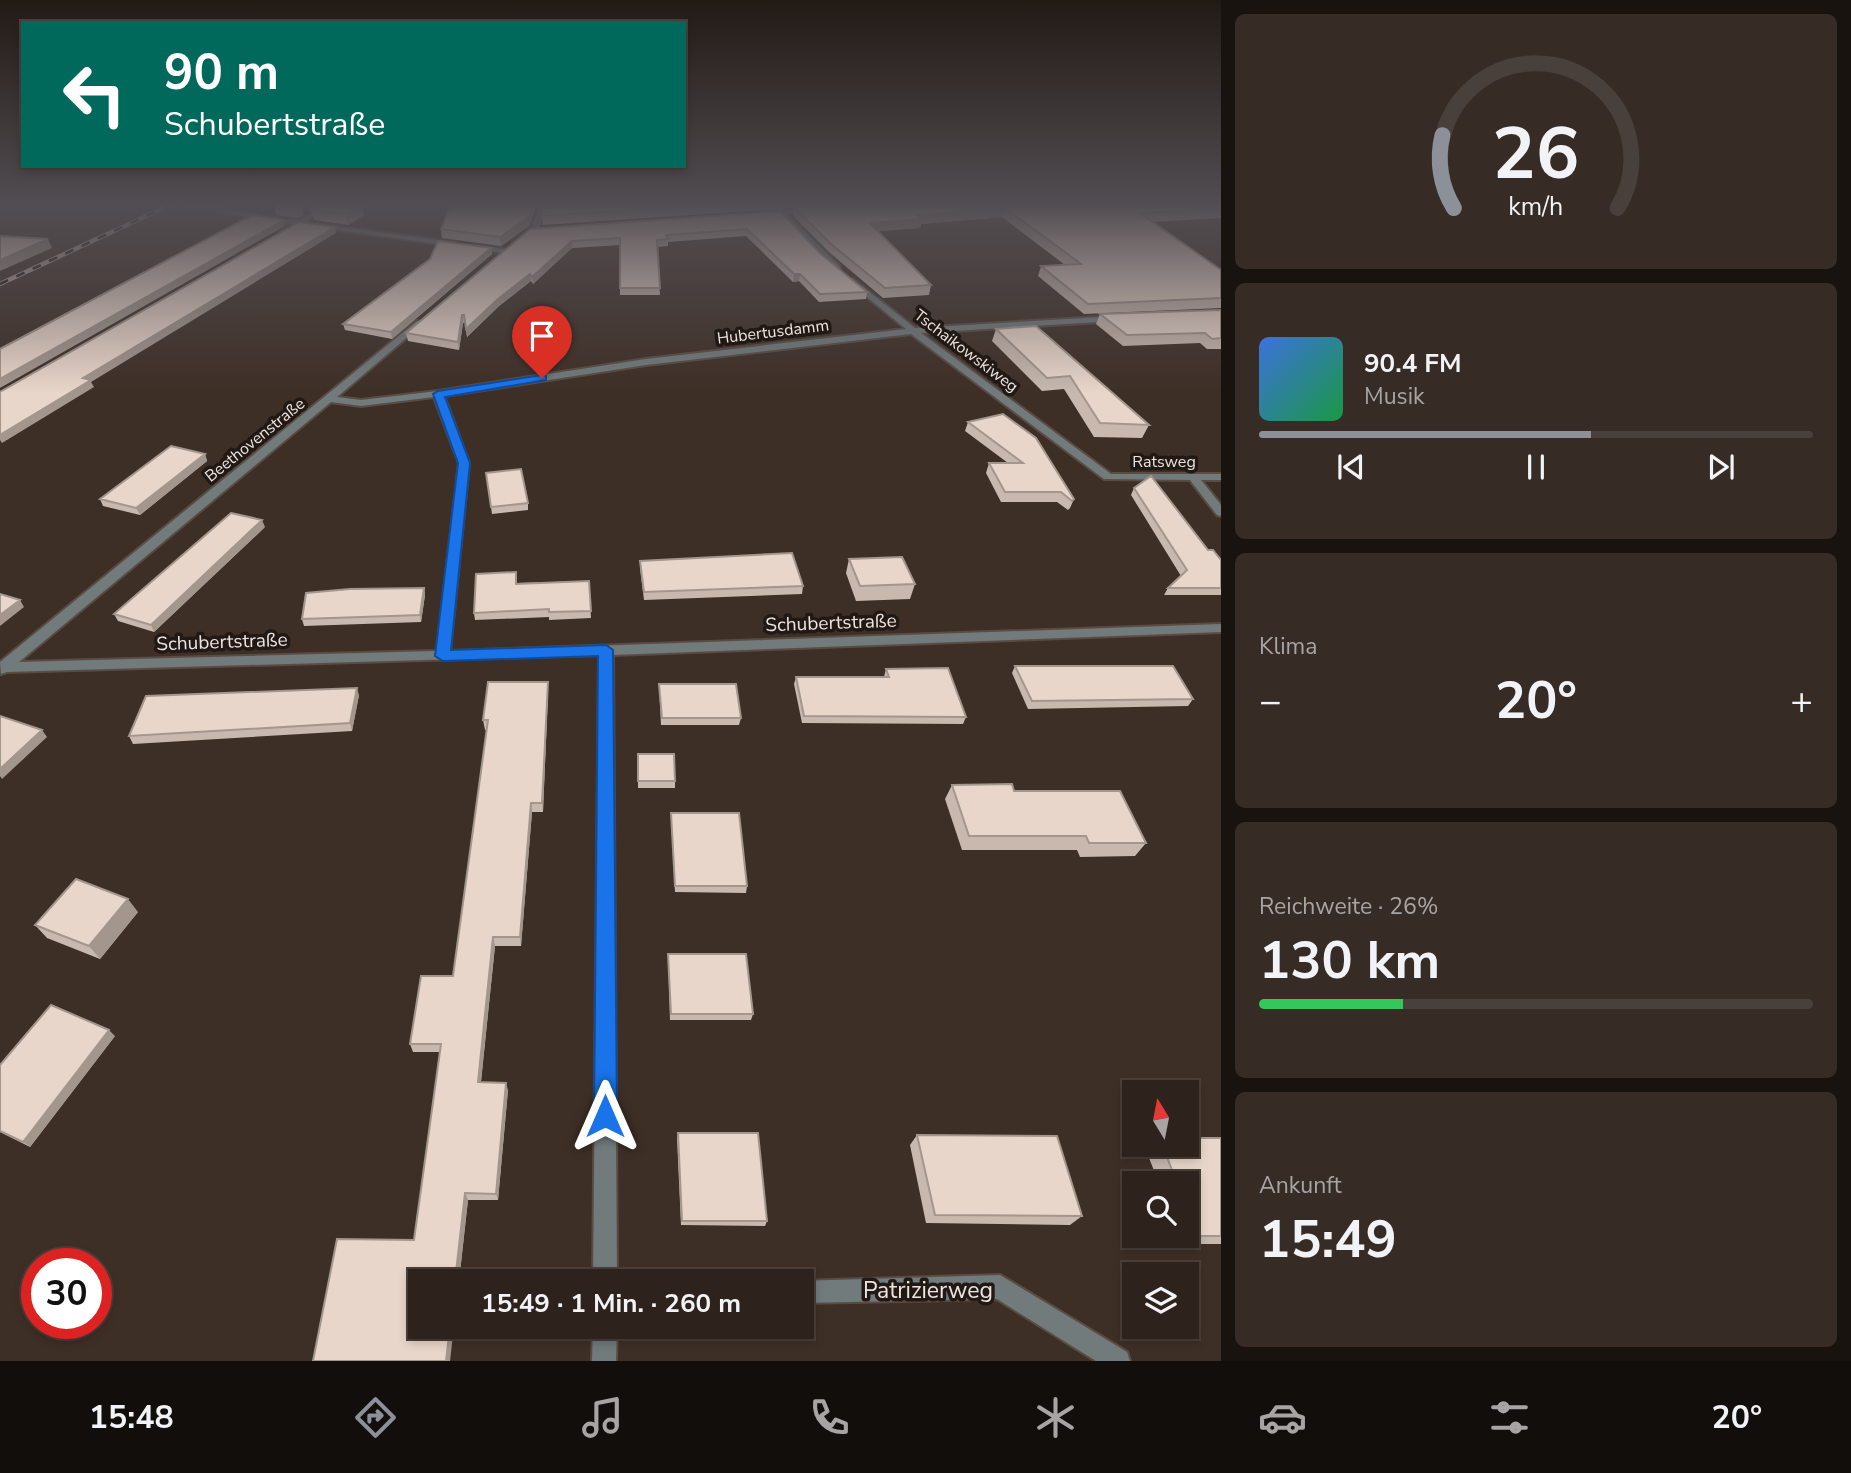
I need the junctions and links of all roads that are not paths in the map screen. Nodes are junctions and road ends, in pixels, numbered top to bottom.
1 (836, 267) edge
2 (433, 312) edge
3 (1131, 317) edge
4 (913, 331) junction
5 (438, 394) junction
6 (331, 399) junction
7 (1108, 477) joint
8 (1221, 477) edge
9 (1194, 478) junction
10 (1221, 513) edge
11 (1221, 628) edge
12 (606, 650) junction
13 (443, 656) junction
14 (1, 669) edge
15 (605, 1269) edge
16 (814, 1291) edge
17 (605, 1339) edge
18 (604, 1361) edge
19 (1118, 1361) edge

1 - 4 street, Tschaikowskiweg
2 - 6 street, Beethovenstraße
3 - 4 street, Hubertusdamm
4 - 5 street, Hubertusdamm
4 - 7 street, Tschaikowskiweg
5 - 6 street, Hubertusdamm
5 - 13 street
6 - 14 street, Beethovenstraße
7 - 9 street, Ratsweg
8 - 9 street, Ratsweg
9 - 10 street
11 - 12 street, Schubertstraße
12 - 13 street, Schubertstraße
12 - 15 street
13 - 14 street, Schubertstraße
16 - 19 street, Patrizierweg
17 - 18 street

